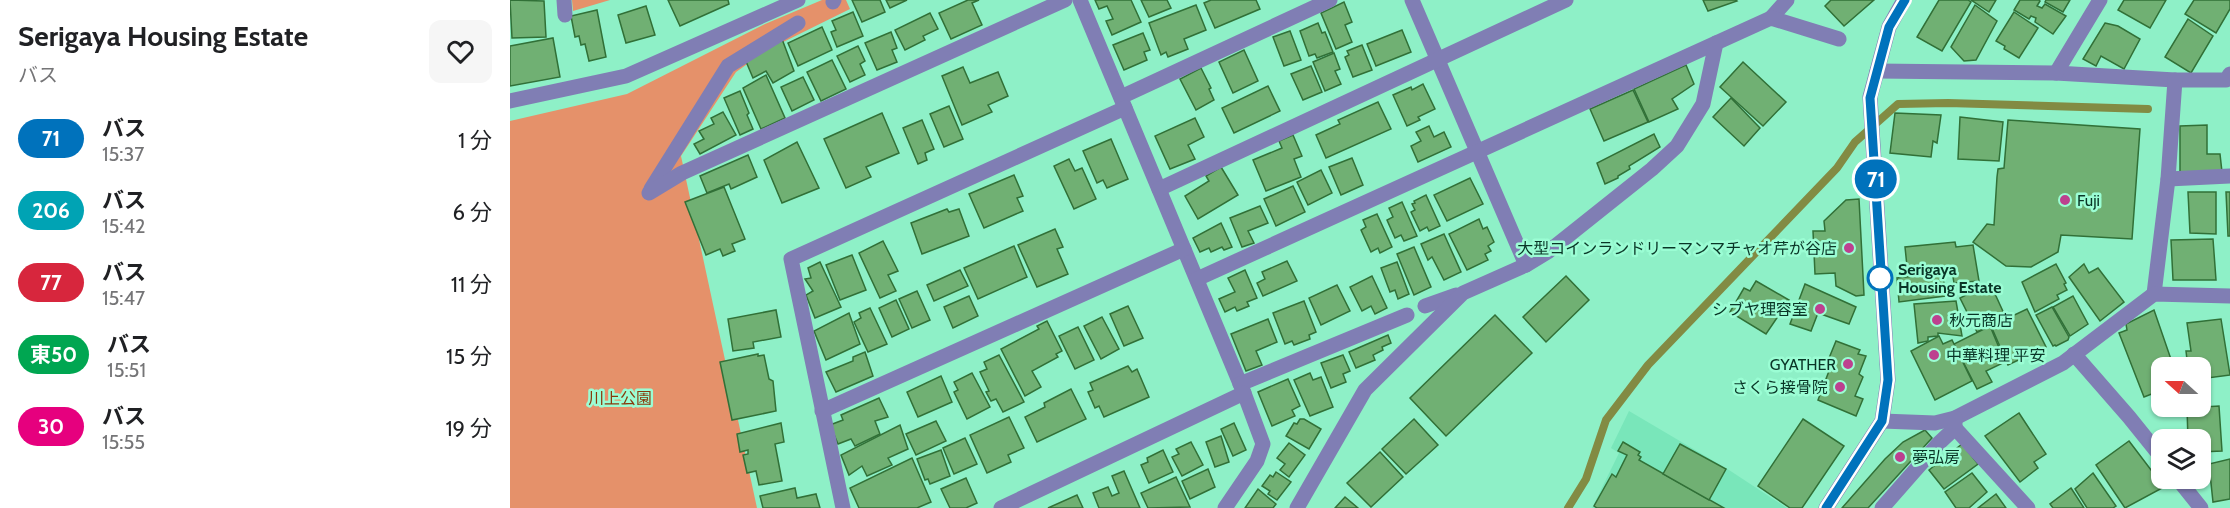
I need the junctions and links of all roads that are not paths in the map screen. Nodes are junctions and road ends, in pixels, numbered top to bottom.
1 (798, 0) edge
2 (1065, 0) edge
3 (1080, 0) edge
4 (1330, 0) edge
5 (1412, 0) edge
6 (1566, 0) edge
7 (1787, 0) edge
8 (1904, 0) edge
9 (2100, 0) edge
10 (1771, 18) junction
11 (798, 23) dead end
12 (1839, 39) dead end
13 (1716, 43) junction
14 (1437, 60) junction
15 (1877, 71) junction
16 (2056, 73) junction
17 (2229, 78) edge
18 (2175, 80) junction
19 (510, 101) edge
20 (1123, 103) junction
21 (1477, 152) junction
22 (2230, 176) edge
23 (2168, 179) junction
24 (1159, 189) junction
25 (1184, 249) junction
26 (1526, 265) junction
27 (1197, 279) junction
28 (1462, 293) junction
29 (2154, 294) junction
30 (2230, 296) edge
31 (1425, 306) dead end
32 (1407, 315) dead end
33 (2074, 354) junction
34 (1242, 388) junction
35 (822, 411) junction
36 (1882, 421) junction
37 (1955, 423) junction
38 (2151, 444) edge
39 (2186, 489) edge
40 (843, 508) edge
41 (1001, 508) edge
42 (1226, 508) edge
43 (1297, 508) edge
44 (1826, 508) edge
45 (1882, 508) edge
46 (2028, 508) edge
47 (2201, 508) edge

1 - 19 street
2 - 11 street
3 - 20 street
4 - 20 street
5 - 14 street
6 - 14 street
7 - 10 street
8 - 15 street
9 - 16 street
10 - 12 street
10 - 13 street
13 - 21 street
13 - 26 street
14 - 21 street
14 - 24 street
15 - 16 street
15 - 36 street
16 - 18 street
17 - 18 street
18 - 23 street
20 - 24 street
20 - 35 street
21 - 26 street
21 - 27 street
22 - 23 street
23 - 29 street
24 - 25 street
25 - 27 street
25 - 35 street
26 - 28 street
27 - 34 street
28 - 31 street
28 - 43 street
29 - 30 street
29 - 33 street
32 - 34 street
33 - 37 street
33 - 38 street
34 - 41 street
34 - 42 street
35 - 40 street
36 - 37 street
36 - 44 street
37 - 45 street
37 - 46 street
39 - 47 street

